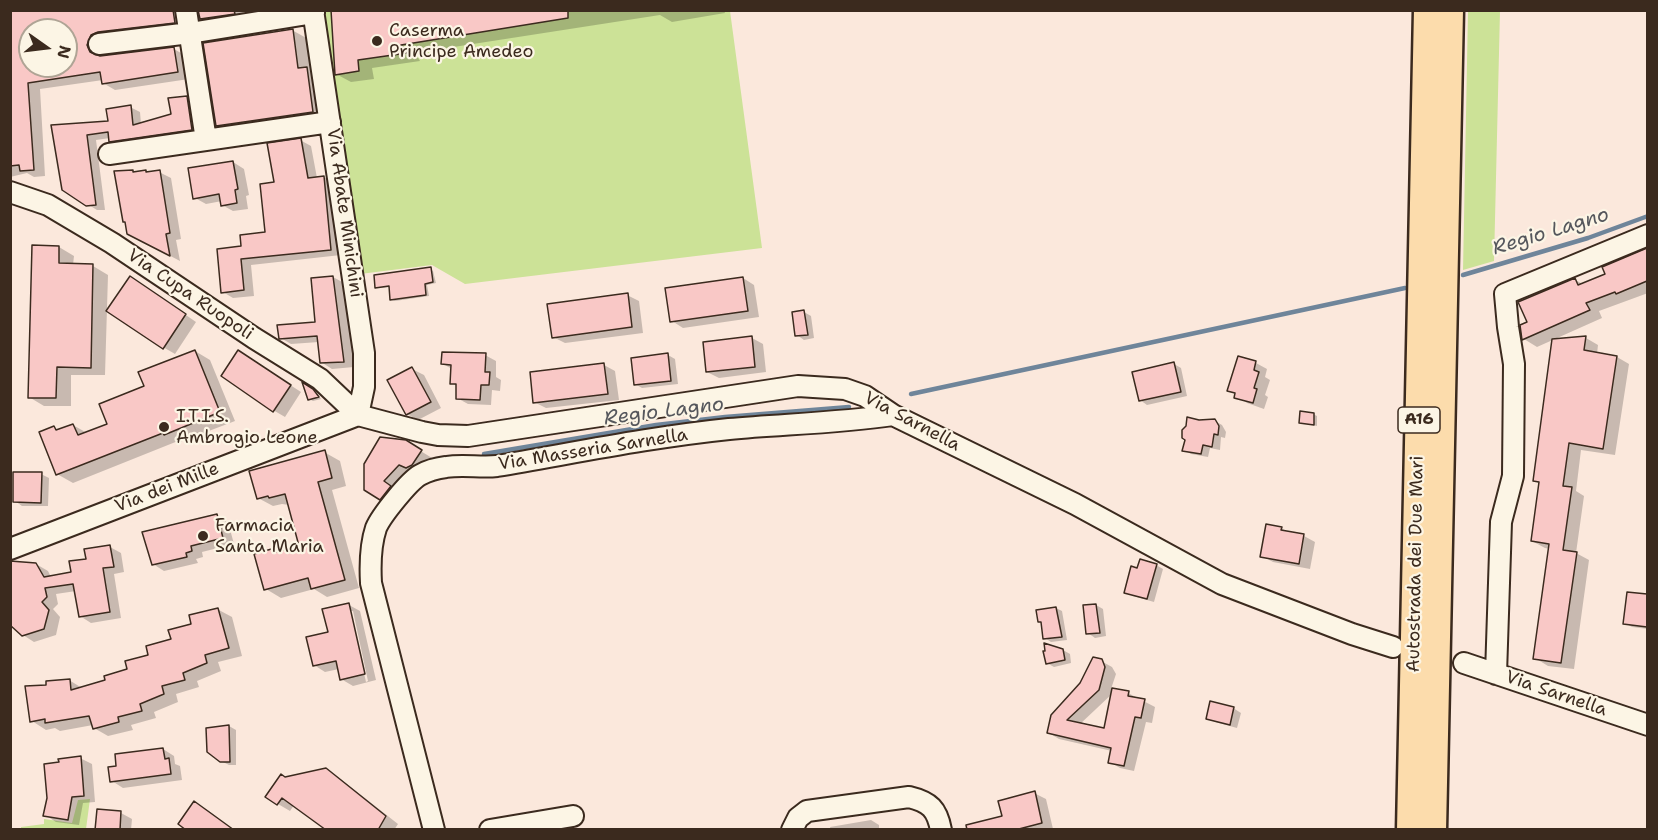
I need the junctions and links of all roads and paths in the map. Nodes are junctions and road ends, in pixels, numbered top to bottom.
1 (186, 10) edge
2 (1428, 10) edge
3 (1449, 10) edge
4 (313, 12) edge
5 (190, 33) junction
6 (99, 44) dead end
7 (330, 122) junction
8 (206, 140) junction
9 (109, 154) dead end
10 (10, 192) edge
11 (1647, 235) edge
12 (894, 414) junction
13 (358, 415) junction
14 (468, 436) junction
15 (471, 465) junction
16 (10, 549) edge
17 (1393, 646) dead end
18 (1464, 663) dead end
19 (1496, 674) junction
20 (1647, 725) edge
21 (573, 816) dead end
22 (434, 830) edge
23 (490, 830) edge
24 (792, 830) edge
25 (941, 830) edge
26 (1411, 830) edge
27 (1432, 830) edge

1 - 5 street
2 - 26 highway, Autostrada dei Due Mari / A16
3 - 27 highway, Autostrada dei Due Mari / A16
4 - 5 street
4 - 7 street, Via Abate Minichini
5 - 6 street
5 - 8 street
7 - 8 street
7 - 13 street, Via Abate Minichini
8 - 9 street
10 - 13 street, Via Cupa Ruopoli
11 - 19 street
12 - 14 street, Via Sarnella
12 - 15 street, Via Masseria Sarnella
12 - 17 street, Via Sarnella
13 - 14 street, Via Sarnella
13 - 16 street, Via dei Mille
14 - 15 street
15 - 22 street, Via Masseria Sarnella
18 - 19 street, Via Sarnella
19 - 20 street, Via Sarnella
21 - 23 street
24 - 25 street

